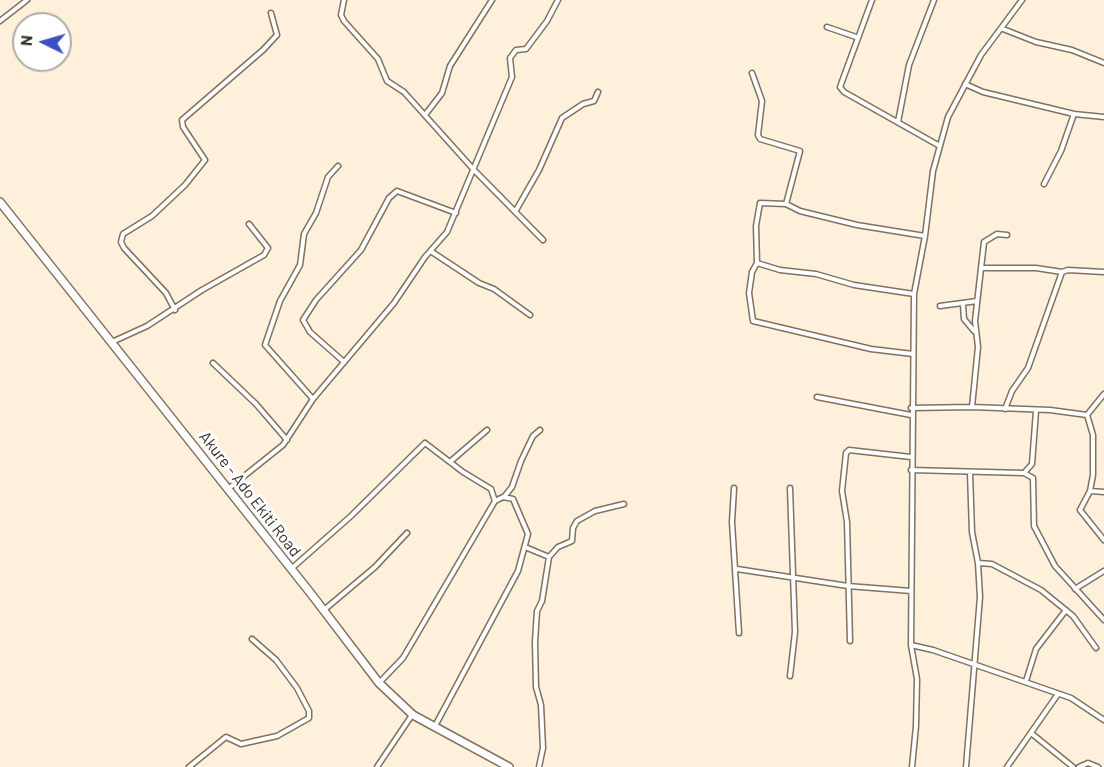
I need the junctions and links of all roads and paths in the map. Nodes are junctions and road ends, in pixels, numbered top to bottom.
1 (27, 0) edge
2 (345, 0) edge
3 (492, 0) edge
4 (558, 0) edge
5 (872, 0) edge
6 (934, 0) edge
7 (1022, 0) edge
8 (271, 13) dead end
9 (0, 21) edge
10 (827, 27) dead end
11 (1003, 29) junction
12 (856, 37) junction
13 (1104, 63) edge
14 (752, 73) dead end
15 (965, 84) junction
16 (598, 92) dead end
17 (1074, 114) junction
18 (425, 115) junction
19 (1104, 117) edge
20 (898, 122) junction
21 (938, 145) junction
22 (338, 166) dead end
23 (474, 170) junction
24 (1044, 184) dead end
25 (0, 202) edge
26 (786, 204) junction
27 (515, 212) junction
28 (456, 213) junction
29 (249, 224) dead end
30 (1007, 235) dead end
31 (925, 236) junction
32 (543, 240) dead end
33 (432, 252) junction
34 (757, 263) junction
35 (982, 268) junction
36 (1062, 272) junction
37 (1104, 272) edge
38 (914, 294) junction
39 (978, 301) junction
40 (963, 305) junction
41 (940, 306) dead end
42 (175, 310) junction
43 (530, 315) dead end
44 (974, 331) junction
45 (112, 342) junction
46 (913, 354) junction
47 (344, 362) junction
48 (213, 363) dead end
49 (1104, 393) edge
50 (817, 397) dead end
51 (313, 399) junction
52 (972, 407) junction
53 (911, 408) junction
54 (1005, 409) junction
55 (1036, 411) junction
56 (911, 415) junction
57 (1087, 415) junction
58 (487, 430) dead end
59 (540, 430) dead end
60 (286, 440) junction
61 (911, 457) junction
62 (451, 461) junction
63 (911, 470) junction
64 (970, 473) junction
65 (1024, 473) junction
66 (512, 487) junction
67 (734, 488) dead end
68 (790, 488) dead end
69 (228, 489) junction
70 (1089, 491) junction
71 (1104, 492) edge
72 (503, 497) junction
73 (513, 498) junction
74 (495, 501) junction
75 (624, 504) dead end
76 (407, 533) dead end
77 (1104, 540) edge
78 (525, 547) junction
79 (549, 556) junction
80 (978, 563) junction
81 (291, 568) junction
82 (736, 569) junction
83 (1104, 570) edge
84 (793, 577) junction
85 (848, 586) junction
86 (1075, 590) junction
87 (911, 591) junction
88 (1066, 610) junction
89 (324, 611) junction
90 (1104, 620) edge
91 (739, 633) dead end
92 (252, 639) dead end
93 (850, 641) dead end
94 (911, 645) junction
95 (1096, 648) dead end
96 (972, 663) junction
97 (790, 676) dead end
98 (1026, 681) junction
99 (379, 683) junction
100 (1058, 694) junction
101 (413, 715) junction
102 (1104, 720) edge
103 (434, 727) junction
104 (1031, 733) junction
105 (189, 767) edge
106 (377, 767) edge
107 (509, 767) edge
108 (539, 767) edge
109 (912, 767) edge
110 (966, 767) edge
111 (1007, 767) edge
112 (1073, 767) edge
113 (1079, 767) edge
114 (1098, 767) edge

1 - 9 street
2 - 18 street
3 - 18 street
4 - 23 street
5 - 12 street
6 - 20 street
7 - 11 street
8 - 42 street
10 - 12 street
11 - 13 street
11 - 15 street
12 - 20 street
14 - 26 street
15 - 17 street
15 - 21 street
16 - 27 street
17 - 19 street
17 - 24 street
18 - 23 street
20 - 21 street
21 - 31 street
22 - 51 street
23 - 27 street
23 - 28 street
25 - 45 main road, Akure - Ado Ekiti Road
26 - 31 street
26 - 34 street
27 - 32 street
28 - 33 street
28 - 47 street
29 - 42 street
30 - 35 street
31 - 38 street
33 - 43 street
33 - 47 street
34 - 38 street
34 - 46 street
35 - 36 street
35 - 39 street
36 - 37 street
36 - 54 street
38 - 46 street
39 - 40 street
39 - 44 street
40 - 41 street
40 - 44 street
42 - 45 street
44 - 52 street
45 - 69 main road, Akure - Ado Ekiti Road
46 - 53 street
47 - 51 street
48 - 60 street
49 - 57 street
50 - 56 street
51 - 60 street
52 - 53 street
52 - 54 street
53 - 56 street
54 - 55 street
55 - 57 street
55 - 65 street
56 - 61 street
57 - 70 street
58 - 62 street
59 - 66 street
60 - 69 street
61 - 63 street
61 - 85 street
62 - 74 street
62 - 81 street
63 - 64 street
63 - 87 street
64 - 65 street
64 - 80 street
65 - 86 street
66 - 72 street
66 - 73 street
67 - 82 street
68 - 84 street
69 - 81 main road, Akure - Ado Ekiti Road
70 - 71 street
70 - 77 street
72 - 73 street
72 - 74 street
73 - 78 street
74 - 99 street
75 - 79 street
76 - 89 street
78 - 79 street
78 - 103 street
79 - 108 street
80 - 88 street
80 - 96 street
81 - 89 main road, Akure - Ado Ekiti Road
82 - 84 street
82 - 91 street
83 - 86 street
84 - 85 street
84 - 97 street
85 - 87 street
85 - 93 street
86 - 90 street
87 - 94 street
88 - 95 street
88 - 98 street
89 - 99 main road, Akure - Ado Ekiti Road
92 - 105 street
94 - 96 street
94 - 109 street
96 - 98 street
96 - 110 street
98 - 100 street
99 - 101 main road, Akure - Ado Ekiti Road
100 - 102 street
100 - 104 street
101 - 103 main road, Akure - Ado Ekiti Road
101 - 106 street
103 - 107 main road, Akure - Ado Ekiti Road
104 - 111 street
104 - 112 street
113 - 114 street

